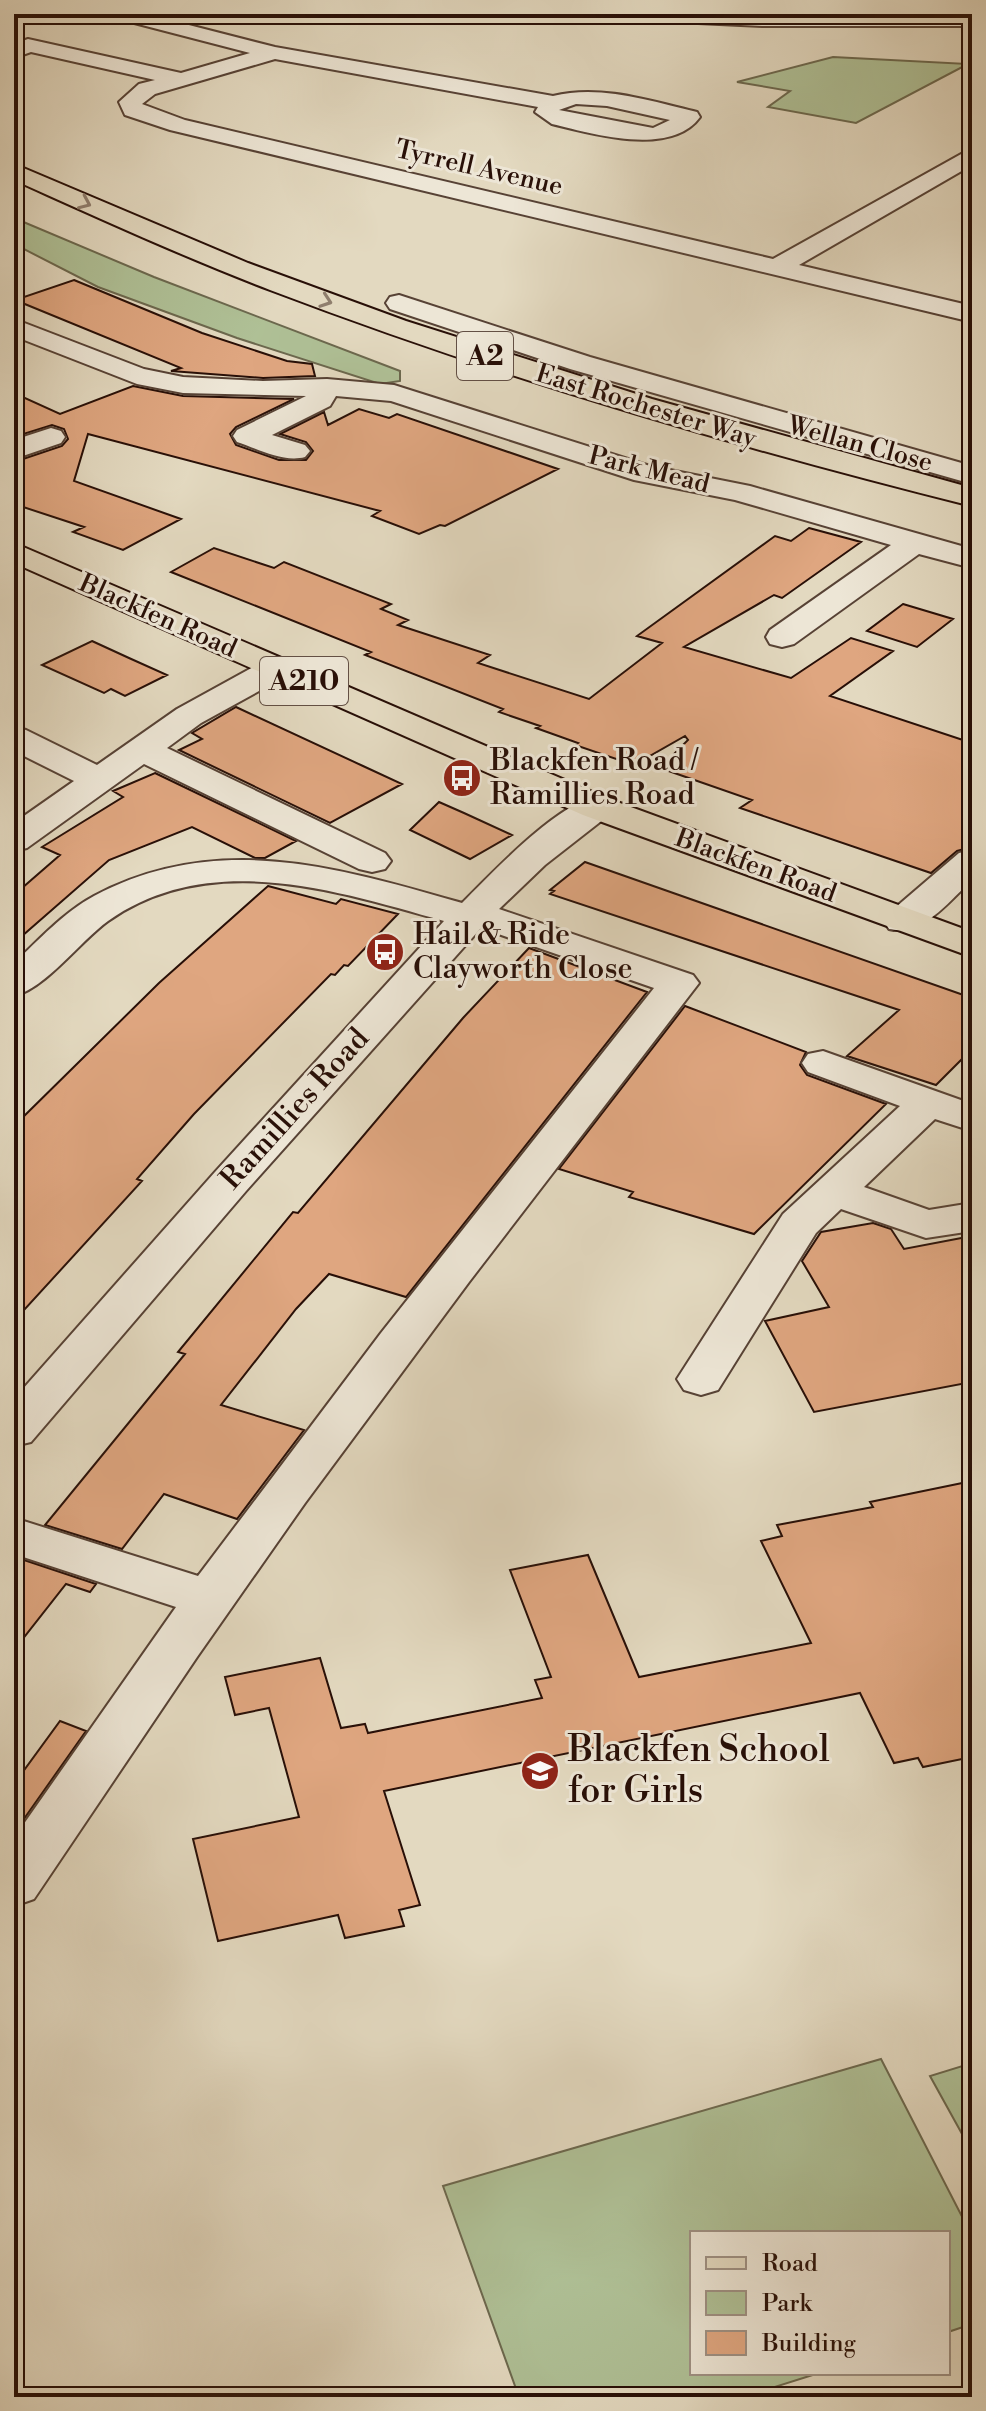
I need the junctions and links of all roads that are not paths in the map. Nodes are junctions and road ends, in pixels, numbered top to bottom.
1 (122, 14) edge
2 (634, 14) edge
3 (972, 20) edge
4 (14, 52) edge
5 (274, 53) junction
6 (181, 79) junction
7 (553, 103) junction
8 (972, 155) edge
9 (14, 171) edge
10 (149, 260) dead end
11 (778, 267) junction
12 (399, 303) dead end
13 (972, 314) edge
14 (14, 327) edge
15 (41, 339) junction
16 (14, 352) edge
17 (327, 387) junction
18 (51, 437) dead end
19 (686, 446) dead end
20 (14, 450) edge
21 (295, 451) dead end
22 (762, 468) dead end
23 (972, 475) edge
24 (972, 497) edge
25 (972, 524) edge
26 (914, 543) junction
27 (14, 552) edge
28 (972, 559) edge
29 (782, 637) dead end
30 (276, 668) junction
31 (14, 737) edge
32 (143, 750) junction
33 (101, 781) junction
34 (596, 807) junction
35 (14, 840) edge
36 (372, 861) dead end
37 (972, 861) edge
38 (473, 915) junction
39 (903, 921) junction
40 (972, 945) edge
41 (14, 984) edge
42 (823, 1063) dead end
43 (929, 1102) junction
44 (972, 1118) edge
45 (832, 1191) junction
46 (972, 1217) edge
47 (701, 1379) dead end
48 (14, 1430) edge
49 (14, 1536) edge
50 (210, 1599) junction
51 (14, 1883) edge

1 - 5 street
2 - 3 street
4 - 6 street
5 - 6 street, Tyrrell Avenue
5 - 7 street
6 - 11 street, Tyrrell Avenue
7 - 7 street
8 - 11 street
9 -> 24 main road, East Rochester Way / A2
10 - 19 main road, East Rochester Way / A2
11 - 13 street, Tyrrell Avenue
12 - 23 street, Wellan Close
14 - 15 street, Park Mead
15 - 16 street
15 - 17 street, Park Mead
17 - 21 street
17 - 26 street, Park Mead
18 - 20 street
22 - 25 main road, East Rochester Way
26 - 28 street, Park Mead
26 - 29 street
27 - 30 main road, Blackfen Road / A210
30 - 32 street
30 - 34 main road, Blackfen Road / A210
31 - 33 street
32 - 33 street
32 - 36 street
33 - 35 street
34 - 38 street, Ramillies Road
34 - 39 main road, Blackfen Road / A210
37 - 39 street
38 - 41 street
38 - 48 street, Ramillies Road
38 - 50 street
39 - 40 main road, Blackfen Road / A210
42 - 43 street
43 - 44 street
43 - 45 street
45 - 46 street
45 - 47 street
49 - 50 street
50 - 51 street

